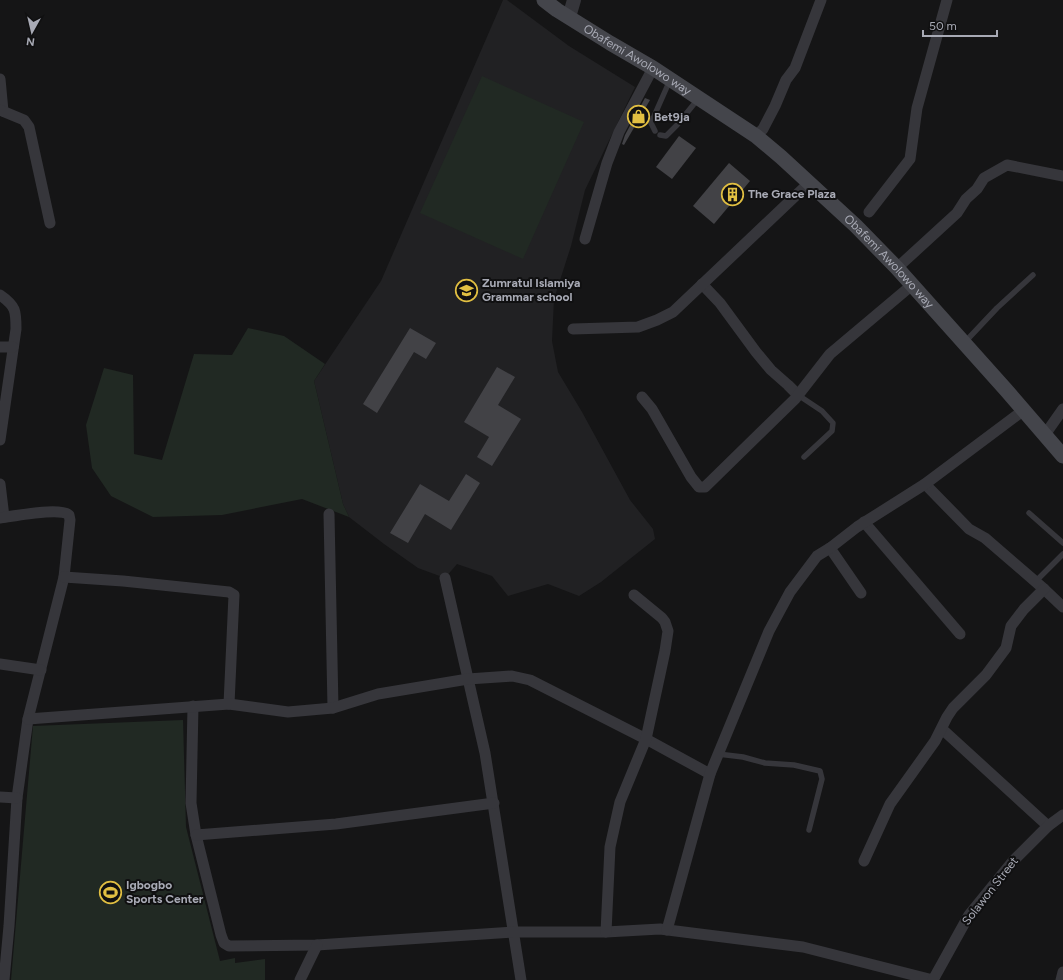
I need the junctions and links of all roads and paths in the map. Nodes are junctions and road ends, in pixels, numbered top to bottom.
1 (544, 0) edge
2 (574, 0) edge
3 (821, 0) edge
4 (947, 0) edge
5 (568, 17) junction
6 (653, 68) junction
7 (0, 79) edge
8 (670, 79) junction
9 (698, 99) junction
10 (1, 110) edge
11 (655, 131) dead end
12 (660, 135) dead end
13 (756, 136) junction
14 (1063, 176) edge
15 (808, 183) junction
16 (869, 212) dead end
17 (50, 223) dead end
18 (585, 239) dead end
19 (897, 268) junction
20 (1033, 274) dead end
21 (702, 284) junction
22 (912, 285) junction
23 (0, 295) edge
24 (573, 329) dead end
25 (964, 344) junction
26 (0, 347) edge
27 (13, 347) junction
28 (798, 395) junction
29 (642, 397) dead end
30 (1063, 409) edge
31 (1024, 410) junction
32 (1044, 436) junction
33 (0, 440) edge
34 (1063, 456) edge
35 (804, 457) dead end
36 (0, 484) edge
37 (925, 484) junction
38 (1029, 513) dead end
39 (329, 514) dead end
40 (2, 518) edge
41 (864, 522) junction
42 (1063, 542) edge
43 (830, 548) junction
44 (1063, 554) edge
45 (64, 577) junction
46 (445, 578) dead end
47 (1040, 585) junction
48 (861, 593) dead end
49 (634, 595) dead end
50 (1063, 607) edge
51 (960, 634) dead end
52 (0, 664) edge
53 (40, 670) junction
54 (468, 680) junction
55 (229, 704) junction
56 (193, 706) junction
57 (333, 708) junction
58 (28, 719) junction
59 (942, 729) junction
60 (646, 739) junction
61 (718, 754) junction
62 (710, 774) junction
63 (0, 796) edge
64 (17, 798) junction
65 (494, 803) junction
66 (1063, 814) edge
67 (1048, 826) junction
68 (809, 830) dead end
69 (196, 835) junction
70 (864, 862) dead end
71 (5, 926) edge
72 (667, 930) junction
73 (514, 932) junction
74 (606, 932) junction
75 (317, 945) junction
76 (1063, 972) edge
77 (4, 980) edge
78 (300, 980) edge
79 (522, 980) edge
80 (933, 980) edge
81 (1061, 980) edge

1 - 5 main road, Obafemi Awolowo way
2 - 5 street
3 - 13 street
4 - 16 street
5 - 6 main road, Obafemi Awolowo way
6 - 8 main road, Obafemi Awolowo way
6 - 18 street
7 - 10 street
8 - 9 main road, Obafemi Awolowo way
8 - 11 lane
9 - 12 lane
9 - 13 main road, Obafemi Awolowo way
10 - 17 street
13 - 15 main road, Obafemi Awolowo way
14 - 19 street
15 - 19 main road, Obafemi Awolowo way
15 - 21 street
19 - 22 main road, Obafemi Awolowo way
20 - 25 lane
21 - 24 street
21 - 28 street
22 - 25 main road, Obafemi Awolowo way
22 - 28 street
23 - 27 street
25 - 31 main road, Obafemi Awolowo way
26 - 27 street
27 - 33 street
28 - 29 street
28 - 35 lane
30 - 32 street
31 - 32 main road, Obafemi Awolowo way
31 - 37 street
32 - 34 main road, Obafemi Awolowo way
36 - 40 street
37 - 41 street
37 - 47 street
38 - 42 lane
39 - 57 street
40 - 45 street
41 - 43 street
41 - 51 street
43 - 48 street
43 - 61 street
44 - 47 lane
45 - 53 street
45 - 55 street
46 - 54 street
47 - 50 street
47 - 59 street
49 - 60 street
52 - 53 street
53 - 58 street
54 - 57 street
54 - 60 street
54 - 65 street
55 - 56 street
55 - 57 street
56 - 58 street
56 - 69 street
58 - 64 street
59 - 67 street
59 - 70 street
60 - 62 street
60 - 74 street
61 - 62 street
61 - 68 lane
62 - 72 street
63 - 64 street
64 - 71 street
65 - 69 street
65 - 73 street
66 - 67 street, Solawon Street
67 - 80 street, Solawon Street
69 - 75 street
71 - 77 street
72 - 74 street
72 - 80 street
73 - 74 street
73 - 75 street
73 - 79 street
75 - 78 street
76 - 81 street

